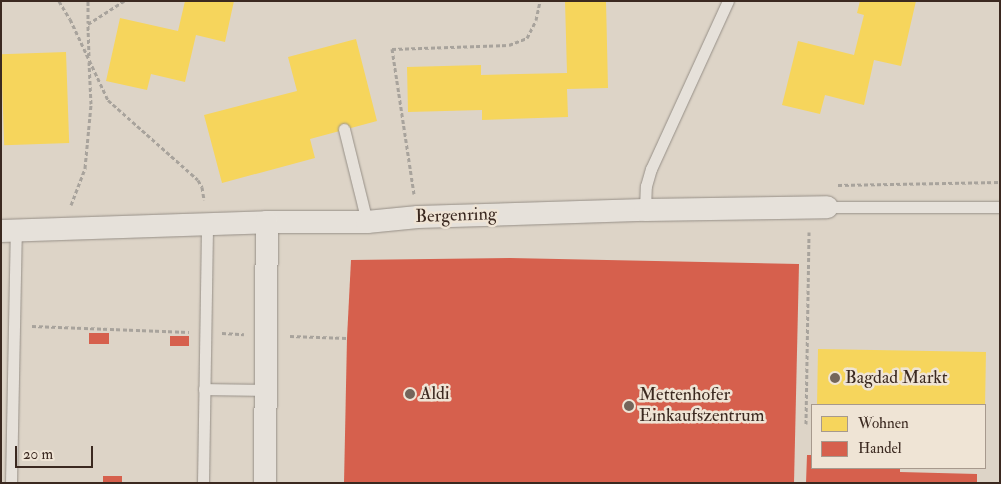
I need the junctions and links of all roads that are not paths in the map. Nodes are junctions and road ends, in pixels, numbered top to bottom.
1 (728, 1) edge
2 (344, 129) dead end
3 (818, 207) joint
4 (1000, 207) edge
5 (645, 210) junction
6 (267, 222) junction
7 (367, 222) junction
8 (207, 224) junction
9 (8, 231) edge
10 (204, 389) junction
11 (265, 390) junction
12 (11, 483) edge
13 (202, 483) edge
14 (265, 483) edge

1 - 5 lane
2 - 7 lane
3 - 4 lane
3 - 5 street, Bergenring
5 - 7 street, Bergenring
6 - 7 street, Bergenring
6 - 8 street, Bergenring
6 - 11 street
8 - 9 street, Bergenring
8 - 10 lane
9 - 12 lane
10 - 11 lane
10 - 13 lane
11 - 14 street

